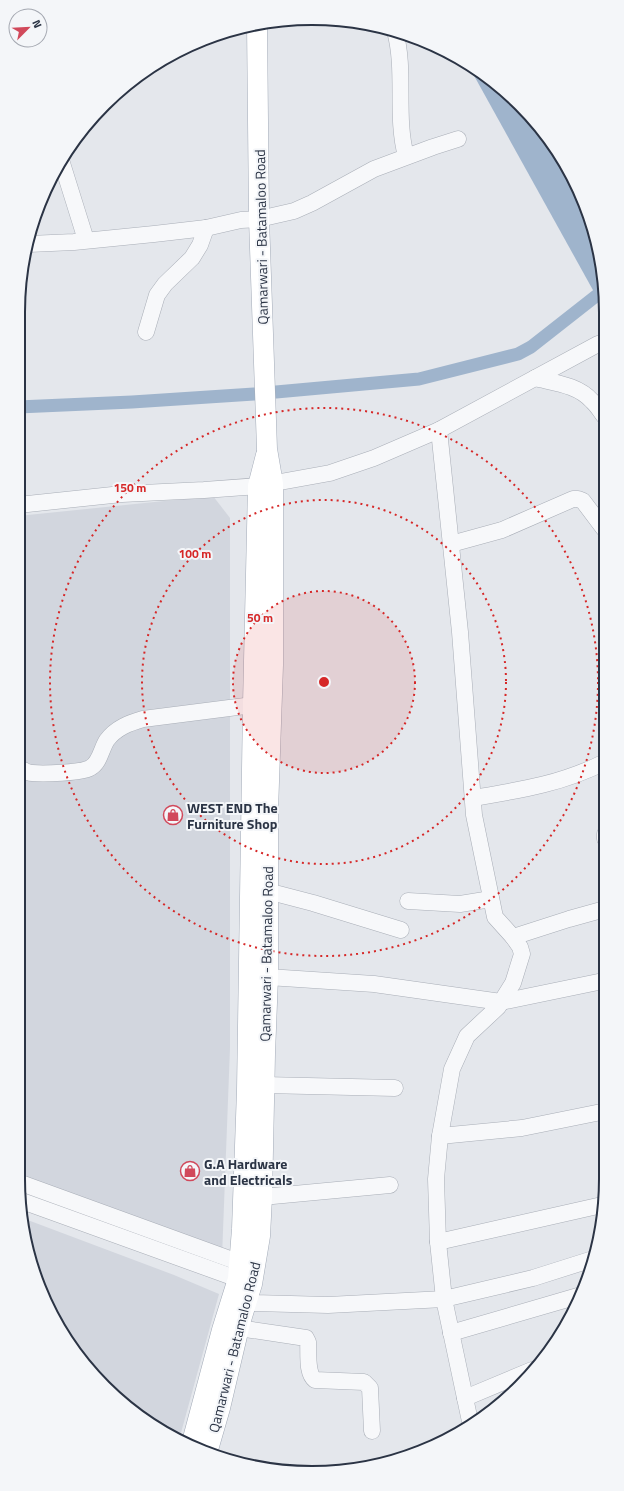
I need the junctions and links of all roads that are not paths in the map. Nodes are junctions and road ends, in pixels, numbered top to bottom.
1 (257, 31) edge
2 (396, 38) edge
3 (458, 140) dead end
4 (406, 156) junction
5 (63, 167) edge
6 (259, 219) junction
7 (206, 228) junction
8 (86, 240) junction
9 (34, 244) edge
10 (146, 332) dead end
11 (599, 344) edge
12 (535, 378) junction
13 (599, 409) edge
14 (439, 430) junction
15 (266, 485) junction
16 (25, 504) edge
17 (599, 523) edge
18 (451, 544) junction
19 (253, 705) junction
20 (599, 765) edge
21 (25, 770) edge
22 (473, 798) junction
23 (268, 891) junction
24 (491, 899) junction
25 (408, 901) dead end
26 (599, 911) edge
27 (401, 930) dead end
28 (513, 937) junction
29 (268, 977) junction
30 (599, 982) edge
31 (501, 1002) junction
32 (264, 1085) junction
33 (395, 1088) dead end
34 (599, 1112) edge
35 (440, 1136) junction
36 (25, 1185) edge
37 (390, 1185) dead end
38 (262, 1197) junction
39 (26, 1202) edge
40 (598, 1206) edge
41 (438, 1242) junction
42 (587, 1261) edge
43 (246, 1279) junction
44 (573, 1297) edge
45 (444, 1299) junction
46 (239, 1328) junction
47 (451, 1333) junction
48 (522, 1374) edge
49 (465, 1398) junction
50 (470, 1419) edge
51 (372, 1431) dead end
52 (193, 1440) edge
53 (209, 1447) edge

1 - 6 main road, Qamarwari - Batamaloo Road
2 - 4 street
3 - 4 street
4 - 6 street
5 - 8 street
6 - 7 street
6 - 15 main road, Qamarwari - Batamaloo Road
7 - 8 street
7 - 10 street
8 - 9 street
11 - 12 street
12 - 13 street
12 - 14 street
14 - 15 street
14 - 18 street
15 - 16 street
15 - 19 main road, Qamarwari - Batamaloo Road
15 - 23 main road, Qamarwari - Batamaloo Road
17 - 18 street
18 - 22 street
19 - 21 street
19 - 43 main road, Qamarwari - Batamaloo Road
20 - 22 street
22 - 24 street
23 - 27 street
23 - 29 main road, Qamarwari - Batamaloo Road
24 - 25 street
24 - 28 street
26 - 28 street
28 - 31 street
29 - 31 street
29 - 32 main road, Qamarwari - Batamaloo Road
30 - 31 street
31 - 35 street
32 - 33 street
32 - 38 main road, Qamarwari - Batamaloo Road
34 - 35 street
35 - 41 street
36 - 43 street
37 - 38 street
38 - 43 main road, Qamarwari - Batamaloo Road
39 - 43 street
40 - 41 street
41 - 45 street
42 - 45 street
43 - 45 street
43 - 46 main road, Qamarwari - Batamaloo Road
43 - 52 main road, Qamarwari - Batamaloo Road
44 - 47 street
45 - 47 street
46 - 51 street
46 - 53 main road, Qamarwari - Batamaloo Road
47 - 49 street
48 - 49 street
49 - 50 street

